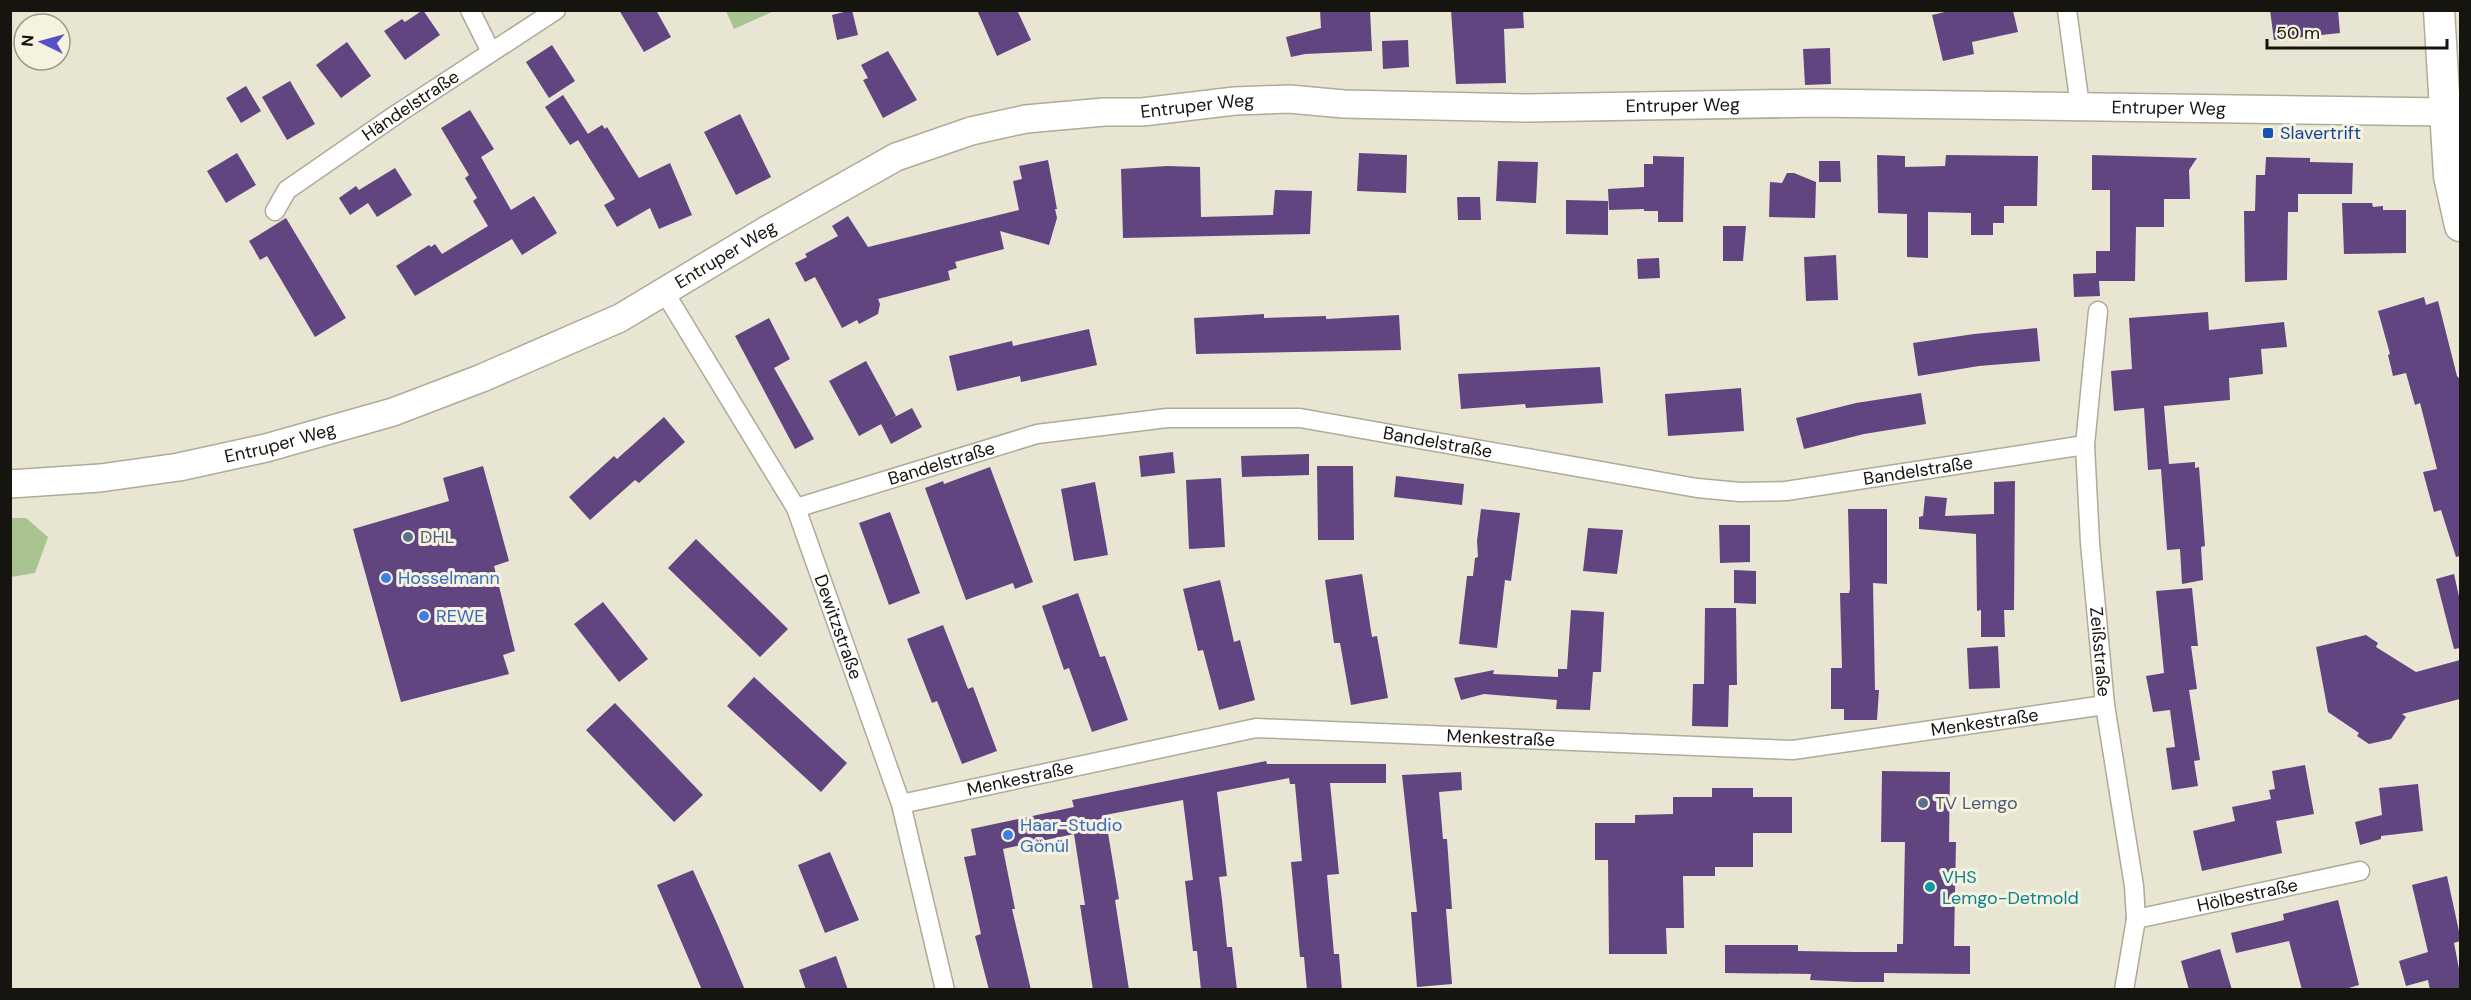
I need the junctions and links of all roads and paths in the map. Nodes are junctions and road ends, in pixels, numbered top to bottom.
1 (470, 10) edge
2 (556, 10) edge
3 (2067, 10) edge
4 (2439, 10) edge
5 (491, 52) junction
6 (2080, 106) junction
7 (2453, 112) edge
8 (275, 211) dead end
9 (2460, 226) edge
10 (665, 293) junction
11 (2098, 311) dead end
12 (2085, 445) junction
13 (10, 484) edge
14 (796, 508) junction
15 (2105, 705) junction
16 (901, 804) junction
17 (2360, 871) dead end
18 (2136, 920) junction
19 (945, 990) edge
20 (2124, 990) edge

1 - 5 street
2 - 5 street, Händelstraße
3 - 6 street
4 - 7 main road
5 - 8 street, Händelstraße
6 - 7 main road, Entruper Weg
6 - 10 main road, Entruper Weg
7 - 9 main road
10 - 13 main road, Entruper Weg
10 - 14 street, Dewitzstraße
11 - 12 street, Zeißstraße
12 - 14 street, Bandelstraße
12 - 15 street, Zeißstraße
14 - 16 street, Dewitzstraße
15 - 16 street, Menkestraße
15 - 18 street, Zeißstraße
16 - 19 street, Dewitzstraße
17 - 18 street, Hölbestraße
18 - 20 street, Zeißstraße

